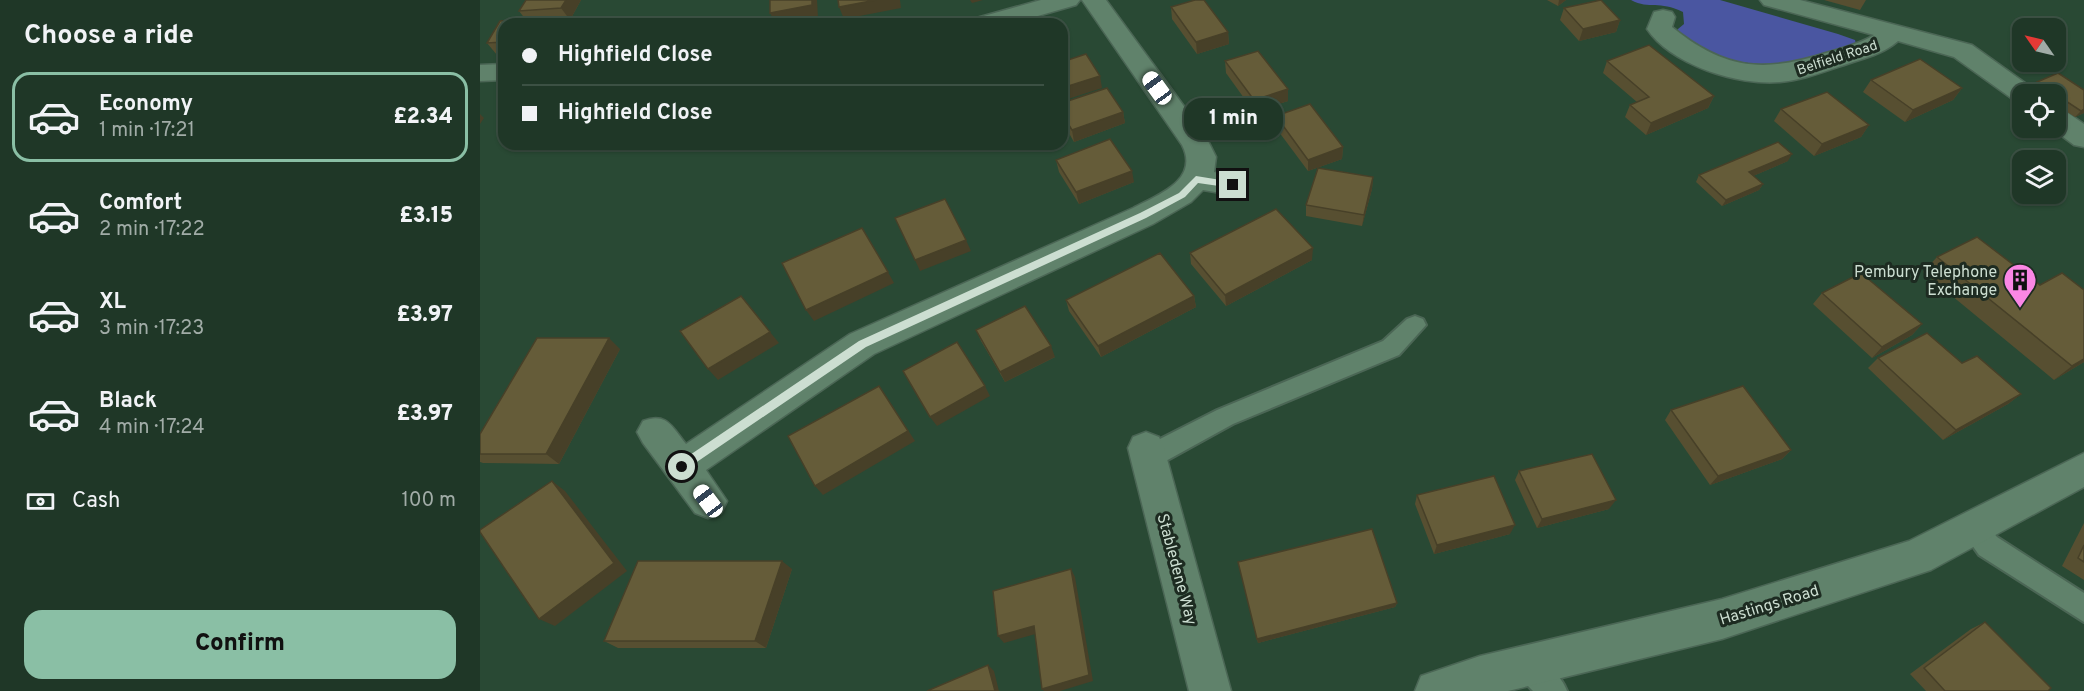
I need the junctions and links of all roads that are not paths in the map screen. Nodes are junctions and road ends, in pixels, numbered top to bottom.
1 (1068, 0) edge
2 (1094, 0) edge
3 (1772, 0) edge
4 (1663, 17) dead end
5 (1004, 18) edge
6 (1892, 33) junction
7 (498, 72) edge
8 (480, 74) edge
9 (2012, 86) edge
10 (2066, 125) edge
11 (2084, 138) edge
12 (1196, 179) junction
13 (1233, 185) dead end
14 (1415, 325) dead end
15 (655, 432) dead end
16 (1146, 448) joint
17 (682, 467) junction
18 (2084, 469) edge
19 (708, 501) dead end
20 (1973, 528) junction
21 (2084, 609) edge
22 (1541, 678) edge
23 (1210, 691) edge
24 (1436, 691) edge

1 - 5 street
2 - 12 street
3 - 6 street, Belfield Road
4 - 6 street, Belfield Road
6 - 9 street, Belfield Road
7 - 8 street
10 - 11 street
12 - 13 street
12 - 17 street
14 - 16 lane
15 - 17 street
16 - 23 street, Stabledene Way
17 - 19 street
18 - 20 street, Hastings Road
20 - 21 lane
20 - 22 street, Hastings Road
22 - 24 street, Hastings Road

